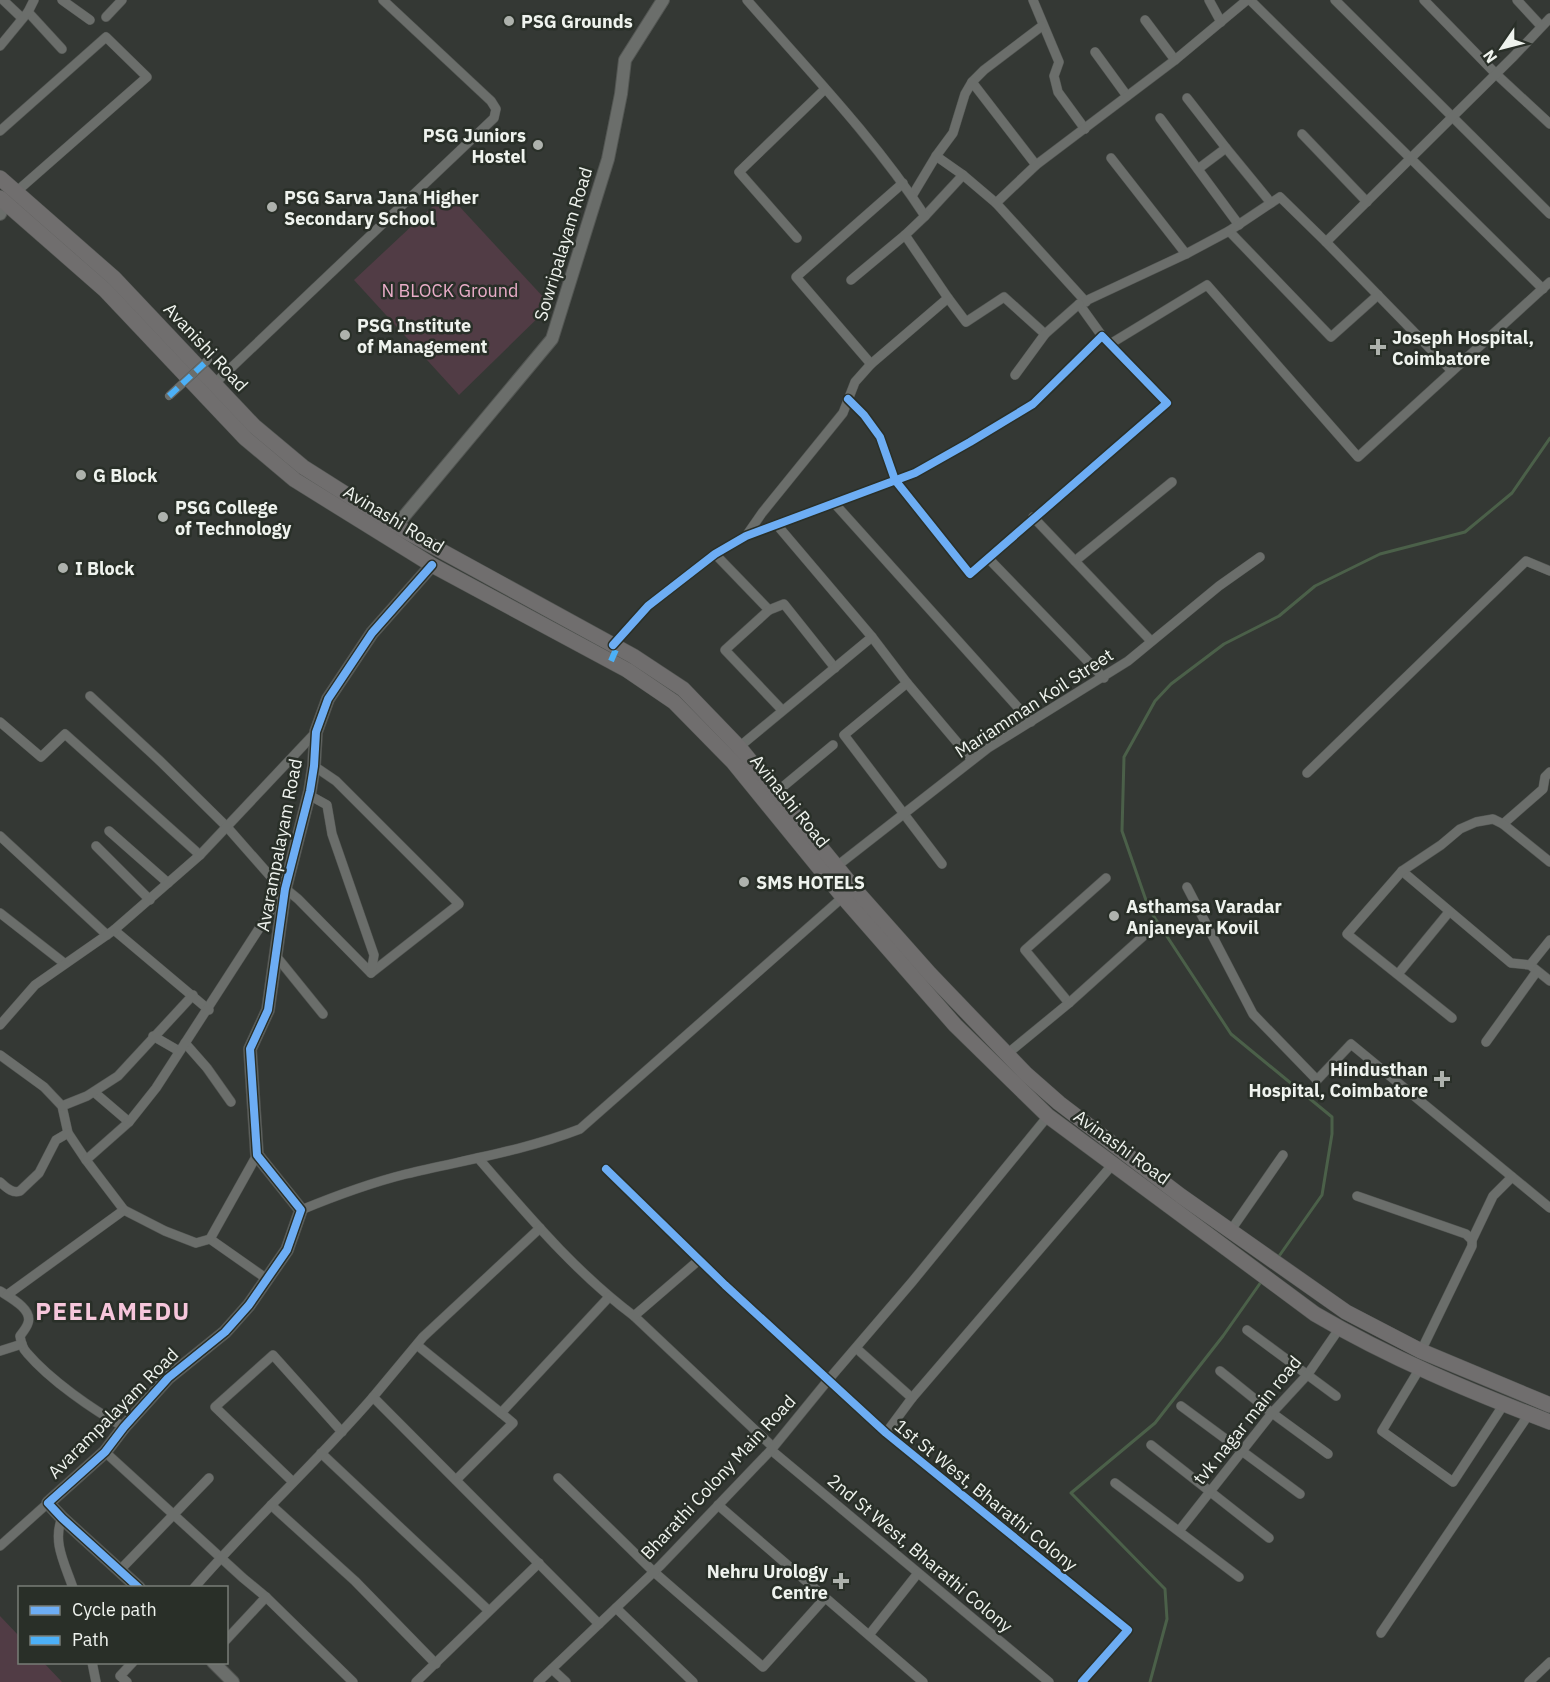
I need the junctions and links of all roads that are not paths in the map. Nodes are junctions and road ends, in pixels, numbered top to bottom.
1 (3, 0) edge
2 (34, 0) edge
3 (62, 0) edge
4 (122, 0) edge
5 (382, 0) edge
6 (663, 0) edge
7 (747, 0) edge
8 (1033, 0) edge
9 (1209, 0) edge
10 (1249, 0) edge
11 (1335, 0) edge
12 (1424, 0) edge
13 (1517, 0) edge
14 (25, 15) junction
15 (106, 17) dead end
16 (1550, 18) edge
17 (90, 20) dead end
18 (1145, 20) dead end
19 (1221, 22) junction
20 (1042, 26) junction
21 (1541, 26) junction
22 (0, 46) edge
23 (62, 49) dead end
24 (1095, 52) dead end
25 (1175, 60) junction
26 (1496, 74) junction
27 (972, 82) junction
28 (825, 89) junction
29 (1127, 96) junction
30 (1187, 98) dead end
31 (1160, 118) dead end
32 (1452, 118) junction
33 (1550, 124) edge
34 (1085, 129) junction
35 (0, 131) edge
36 (1302, 134) dead end
37 (1226, 148) junction
38 (936, 156) junction
39 (1111, 158) dead end
40 (1411, 159) junction
41 (1036, 165) junction
42 (1198, 169) junction
43 (963, 175) junction
44 (0, 178) edge
45 (903, 183) junction
46 (912, 196) junction
47 (5, 202) edge
48 (1367, 202) junction
49 (996, 203) junction
50 (1271, 203) junction
51 (1550, 214) edge
52 (925, 216) junction
53 (1239, 225) junction
54 (1229, 231) junction
55 (905, 235) junction
56 (796, 238) dead end
57 (1326, 242) junction
58 (1186, 254) junction
59 (851, 280) dead end
60 (1546, 286) edge
61 (1378, 295) junction
62 (948, 298) junction
63 (1083, 303) junction
64 (1045, 334) junction
65 (1106, 340) junction
66 (208, 360) dead end
67 (870, 364) junction
68 (1452, 371) junction
69 (1015, 375) dead end
70 (214, 384) junction
71 (169, 396) dead end
72 (848, 399) junction
73 (895, 480) junction
74 (1172, 482) dead end
75 (835, 504) junction
76 (1033, 517) junction
77 (777, 525) junction
78 (396, 526) junction
79 (746, 536) junction
80 (715, 554) junction
81 (1260, 557) dead end
82 (988, 558) junction
83 (1075, 561) junction
84 (432, 566) junction
85 (1550, 571) edge
86 (769, 610) junction
87 (872, 637) junction
88 (1151, 641) junction
89 (613, 645) junction
90 (835, 668) junction
91 (1104, 678) junction
92 (908, 683) junction
93 (90, 696) dead end
94 (782, 710) junction
95 (0, 722) edge
96 (1031, 722) junction
97 (316, 732) junction
98 (833, 745) dead end
99 (739, 747) junction
100 (972, 760) junction
101 (314, 766) junction
102 (748, 770) junction
103 (1550, 772) edge
104 (1307, 773) dead end
105 (1547, 791) edge
106 (309, 795) junction
107 (771, 797) junction
108 (904, 814) junction
109 (1503, 824) junction
110 (227, 827) junction
111 (109, 831) dead end
112 (0, 836) edge
113 (96, 846) dead end
114 (200, 855) junction
115 (1550, 862) edge
116 (942, 864) dead end
117 (837, 866) junction
118 (1402, 871) junction
119 (1106, 878) dead end
120 (168, 884) junction
121 (1186, 887) dead end
122 (285, 889) junction
123 (843, 897) junction
124 (150, 900) junction
125 (1449, 912) junction
126 (0, 913) edge
127 (1149, 931) dead end
128 (111, 932) junction
129 (1550, 940) edge
130 (276, 956) junction
131 (64, 963) junction
132 (1534, 968) junction
133 (371, 973) junction
134 (1398, 974) junction
135 (1550, 981) edge
136 (192, 995) junction
137 (1069, 1003) junction
138 (208, 1010) junction
139 (323, 1014) dead end
140 (1452, 1018) dead end
141 (0, 1025) edge
142 (153, 1036) junction
143 (1486, 1042) dead end
144 (182, 1047) junction
145 (0, 1054) edge
146 (1007, 1054) junction
147 (94, 1092) junction
148 (231, 1102) dead end
149 (62, 1106) junction
150 (1048, 1116) junction
151 (129, 1122) junction
152 (68, 1133) junction
153 (257, 1155) junction
154 (1283, 1155) dead end
155 (478, 1158) junction
156 (86, 1161) junction
157 (1113, 1164) junction
158 (606, 1169) dead end
159 (1512, 1177) junction
160 (0, 1182) edge
161 (1357, 1197) dead end
162 (1550, 1208) edge
163 (124, 1210) junction
164 (301, 1210) junction
165 (540, 1228) junction
166 (1231, 1230) junction
167 (210, 1239) junction
168 (1472, 1240) junction
169 (699, 1260) junction
170 (267, 1280) junction
171 (3, 1293) edge
172 (609, 1297) junction
173 (634, 1316) junction
174 (1339, 1329) junction
175 (1247, 1330) dead end
176 (21, 1344) junction
177 (417, 1345) junction
178 (856, 1348) junction
179 (0, 1351) edge
180 (1421, 1351) junction
181 (1420, 1368) junction
182 (1220, 1371) dead end
183 (1308, 1374) junction
184 (829, 1379) junction
185 (1336, 1396) dead end
186 (373, 1397) junction
187 (912, 1398) junction
188 (1504, 1404) junction
189 (1550, 1405) edge
190 (1181, 1406) dead end
191 (501, 1413) junction
192 (1272, 1413) junction
193 (1529, 1414) junction
194 (1550, 1422) edge
195 (124, 1427) junction
196 (342, 1432) junction
197 (886, 1433) junction
198 (1150, 1445) dead end
199 (772, 1449) junction
200 (1242, 1451) junction
201 (105, 1452) junction
202 (321, 1453) junction
203 (1328, 1454) dead end
204 (209, 1478) dead end
205 (558, 1478) dead end
206 (456, 1480) junction
207 (293, 1482) junction
208 (1114, 1483) dead end
209 (1212, 1491) junction
210 (1300, 1494) dead end
211 (48, 1503) junction
212 (271, 1505) junction
213 (718, 1505) junction
214 (173, 1514) junction
215 (62, 1518) junction
216 (1179, 1531) junction
217 (1269, 1538) dead end
218 (0, 1546) edge
219 (220, 1558) junction
220 (539, 1563) junction
221 (120, 1570) junction
222 (654, 1572) junction
223 (918, 1573) junction
224 (1239, 1577) dead end
225 (73, 1586) edge
226 (138, 1586) edge
227 (195, 1586) edge
228 (266, 1597) junction
229 (825, 1598) junction
230 (616, 1608) junction
231 (488, 1610) junction
232 (599, 1624) junction
233 (1381, 1633) dead end
234 (869, 1635) junction
235 (228, 1639) edge
236 (1550, 1662) edge
237 (92, 1664) edge
238 (131, 1664) edge
239 (215, 1664) edge
240 (436, 1664) junction
241 (552, 1669) junction
242 (917, 1680) edge
243 (96, 1682) edge
244 (127, 1682) edge
245 (233, 1682) edge
246 (353, 1682) edge
247 (416, 1682) edge
248 (538, 1682) edge
249 (566, 1682) edge
250 (693, 1682) edge
251 (1049, 1682) edge
252 (1082, 1682) edge
253 (1529, 1682) edge

1 - 14 street
2 - 14 street
3 - 17 street
4 - 15 street
5 - 70 street
6 - 78 street, Sowripalayam Road
7 - 28 street
8 - 20 street
9 - 19 street
10 - 19 street
10 - 40 street
11 - 32 street
12 - 26 street
13 - 21 street
14 - 22 street
14 - 23 street
16 - 21 street
18 - 25 street
19 - 25 street
20 - 27 street
20 - 34 street
21 - 26 street
24 - 29 street
25 - 29 street
26 - 32 street
26 - 33 street
27 - 38 street
27 - 41 street
28 - 45 street
28 - 56 street
29 - 34 street
30 - 37 street
31 - 42 street
32 - 40 street
32 - 51 street
34 - 41 street
35 - 47 street
36 - 48 street
37 - 42 street
37 - 50 street
38 - 43 street
38 - 46 street
39 - 58 street
40 - 48 street
40 - 60 street
41 - 49 street
42 - 53 street
43 - 49 street
43 - 52 street
44 - 47 main road, Avanishi Road
45 - 46 street
45 - 67 street
46 - 52 street
47 - 70 main road, Avanishi Road
47 - 84 main road, Avinashi Road
48 - 57 street
49 - 63 street
50 - 53 street
50 - 57 street
52 - 55 street
53 - 54 street
54 - 58 street
54 - 61 street
55 - 59 street
55 - 62 street
57 - 61 street
58 - 63 street
60 - 68 street
61 - 68 street
62 - 64 street
62 - 67 street
63 - 64 street
63 - 65 street
64 - 69 street
65 - 68 street
65 - 73 street
65 - 76 street
66 - 71 street, bridge
67 - 72 street
70 - 78 main road, Avanishi Road
72 - 73 street
72 - 79 street
73 - 75 street
73 - 82 street
74 - 83 street
75 - 77 street
75 - 96 street
76 - 82 street
76 - 83 street
77 - 79 street
77 - 87 street
78 - 89 main road, Avinashi Road
79 - 80 street
80 - 86 street
80 - 89 street
81 - 88 street, Mariamman Koil Street
82 - 91 street
83 - 88 street
84 - 97 street, Avarampalayam Road
84 - 102 main road, Avinashi Road
85 - 104 street
86 - 90 street
86 - 94 street
87 - 90 street
87 - 92 street
88 - 91 street, Mariamman Koil Street
89 - 99 main road, Avinashi Road
90 - 94 street
91 - 96 street, Mariamman Koil Street
92 - 100 street
92 - 108 street
93 - 110 street
94 - 99 street
95 - 114 street
96 - 100 street, Mariamman Koil Street
97 - 101 street, Avarampalayam Road
97 - 110 street
98 - 107 street
99 - 102 main road, Avinashi Road
100 - 108 street, Mariamman Koil Street
101 - 106 street, Avarampalayam Road
101 - 133 street
102 - 107 main road, Avinashi Road
103 - 105 street
105 - 109 street
106 - 122 street, Avarampalayam Road
106 - 133 street
107 - 117 main road, Avinashi Road
107 - 123 main road, Avinashi Road
108 - 116 street
108 - 117 street, Mariamman Koil Street
109 - 115 street
109 - 118 street
110 - 114 street
110 - 122 street
111 - 120 street
112 - 128 street
113 - 124 street
114 - 120 street
117 - 146 main road, Avinashi Road
118 - 125 street
118 - 134 street
119 - 137 street
120 - 124 street
121 - 159 street
122 - 130 street, Avarampalayam Road
122 - 133 street
122 - 138 street
123 - 150 main road, Avinashi Road
123 - 155 street
124 - 128 street
125 - 132 street
125 - 134 street
126 - 131 street
127 - 137 street
128 - 131 street
128 - 136 street
129 - 132 street
130 - 139 street
130 - 153 street, Avarampalayam Road
131 - 141 street
132 - 135 street
132 - 143 street
134 - 140 street
136 - 138 street
136 - 142 street
137 - 146 street
138 - 144 street
142 - 144 street
142 - 147 street
144 - 148 street
144 - 151 street
145 - 149 street
146 - 166 main road, Avinashi Road
147 - 149 street
147 - 151 street
149 - 152 street
150 - 157 main road, Avinashi Road
150 - 178 street, Bharathi Colony Main Road
151 - 156 street
152 - 156 street
152 - 160 street
153 - 164 street
153 - 167 street
154 - 166 street
155 - 164 street
155 - 165 street, 2nd St West, Bharathi Colony
156 - 163 street
157 - 174 main road, Avinashi Road
157 - 187 street
158 - 169 street, 1st St West, Bharathi Colony
159 - 162 street
159 - 168 street
161 - 168 street
163 - 167 street
163 - 171 street
164 - 170 street, Avarampalayam Road
165 - 172 street, 2nd St West, Bharathi Colony
165 - 177 street
166 - 180 main road, Avinashi Road
167 - 170 street
168 - 180 street
169 - 173 street
169 - 184 street, 1st St West, Bharathi Colony
170 - 195 street, Avarampalayam Road
171 - 176 street
172 - 173 street, 2nd St West, Bharathi Colony
172 - 191 street
173 - 199 street, 2nd St West, Bharathi Colony
174 - 181 main road, Avinashi Road
174 - 183 street, tvk nagar main road
175 - 183 street
176 - 179 street
176 - 195 street
177 - 186 street
177 - 191 street
178 - 184 street, Bharathi Colony Main Road
178 - 187 street
180 - 189 main road, Avinashi Road
181 - 188 main road, Avinashi Road
181 - 188 street
182 - 192 street
183 - 185 street
183 - 192 street, tvk nagar main road
184 - 197 street, 1st St West, Bharathi Colony
184 - 199 street, Bharathi Colony Main Road
186 - 196 street
186 - 206 street
187 - 197 street
188 - 193 main road, Avinashi Road
190 - 200 street
191 - 206 street
192 - 200 street, tvk nagar main road
192 - 203 street
193 - 194 main road, Avinashi Road
193 - 233 street
195 - 201 street, Avarampalayam Road
196 - 202 street
196 - 207 street
197 - 252 street, 1st St West, Bharathi Colony
198 - 209 street
199 - 213 street, Bharathi Colony Main Road
199 - 223 street, 2nd St West, Bharathi Colony
200 - 209 street, tvk nagar main road
200 - 210 street
201 - 211 street, Avarampalayam Road
201 - 214 street
202 - 207 street
202 - 231 street
204 - 214 street
205 - 222 street
206 - 220 street
207 - 212 street
208 - 216 street
209 - 216 street, tvk nagar main road
209 - 217 street
211 - 215 street, Avarampalayam Road
211 - 218 street
212 - 219 street
212 - 240 street
213 - 222 street, Bharathi Colony Main Road
213 - 229 street
214 - 219 street
214 - 221 street
215 - 221 street, Avarampalayam Road
215 - 225 street
216 - 224 street
219 - 227 street
219 - 228 street
220 - 231 street
220 - 232 street
221 - 226 street, Avarampalayam Road
222 - 229 street
222 - 230 street, Bharathi Colony Main Road
223 - 234 street
223 - 251 street, 2nd St West, Bharathi Colony
228 - 235 street
228 - 246 street
229 - 234 street
230 - 232 street, Bharathi Colony Main Road
230 - 250 street
231 - 240 street
232 - 241 street, Bharathi Colony Main Road
234 - 242 street
236 - 253 street
237 - 243 street
238 - 244 street
239 - 245 street
240 - 247 street
241 - 248 street, Bharathi Colony Main Road
241 - 249 street

